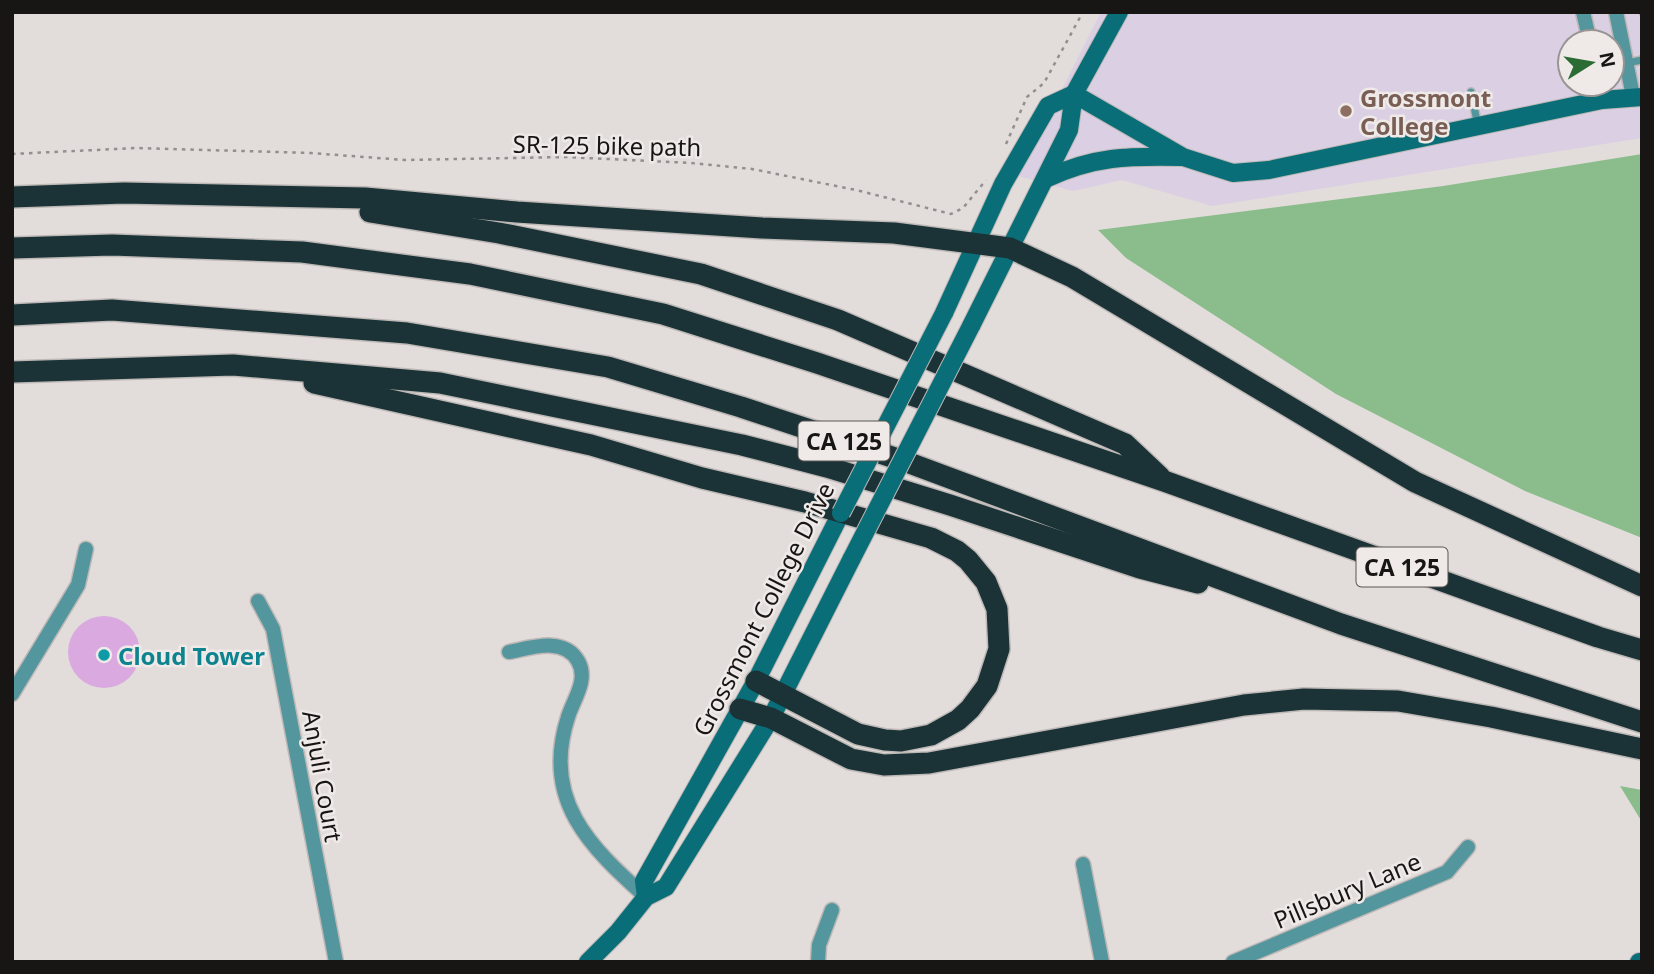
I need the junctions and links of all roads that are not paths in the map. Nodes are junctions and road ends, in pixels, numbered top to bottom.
1 (1119, 12) edge
2 (1616, 12) edge
3 (1642, 60) edge
4 (1627, 63) junction
5 (1471, 92) dead end
6 (1074, 94) junction
7 (1637, 96) edge
8 (1579, 98) edge
9 (1478, 127) junction
10 (1183, 157) junction
11 (1045, 179) junction
12 (275, 196) junction
13 (12, 197) edge
14 (974, 245) junction
15 (12, 248) edge
16 (1010, 248) junction
17 (12, 315) edge
18 (233, 365) junction
19 (12, 372) edge
20 (1164, 481) junction
21 (86, 549) dead end
22 (1642, 586) edge
23 (258, 601) dead end
24 (1298, 608) junction
25 (1642, 650) edge
26 (509, 652) dead end
27 (756, 681) junction
28 (12, 693) edge
29 (782, 696) junction
30 (740, 709) junction
31 (771, 718) junction
32 (1642, 722) edge
33 (1642, 749) edge
34 (1468, 846) dead end
35 (1083, 864) dead end
36 (646, 897) junction
37 (832, 911) dead end
38 (336, 962) edge
39 (588, 962) edge
40 (818, 962) edge
41 (1102, 962) edge
42 (1233, 962) edge

1 - 6 main road, Grossmont College Drive
2 - 4 street
3 - 4 lane
4 - 7 street
5 - 9 lane
6 - 10 main road
6 - 11 main road, Grossmont College Drive
6 - 14 main road, Grossmont College Drive
8 - 9 main road
9 - 10 main road
10 - 11 main road
11 - 16 main road, Grossmont College Drive
12 - 13 highway
12 - 14 highway
12 - 20 highway
14 - 16 highway
14 - 27 main road, Grossmont College Drive, bridge
15 - 20 highway, CA 125
16 - 22 highway
16 - 29 main road, Grossmont College Drive, bridge
17 - 24 highway, CA 125
18 - 19 highway
18 - 24 highway
18 - 29 highway
20 - 25 highway, CA 125
21 - 28 street
23 - 38 street, Anjuli Court
24 - 32 highway, CA 125
26 - 36 street
27 - 29 highway
27 - 30 main road, Grossmont College Drive
29 - 31 main road, Grossmont College Drive
30 - 31 highway
30 - 36 main road, Grossmont College Drive
31 - 33 highway
31 - 36 main road, Grossmont College Drive
34 - 42 street, Pillsbury Lane
35 - 41 street
36 - 39 main road, Grossmont College Drive
37 - 40 street

